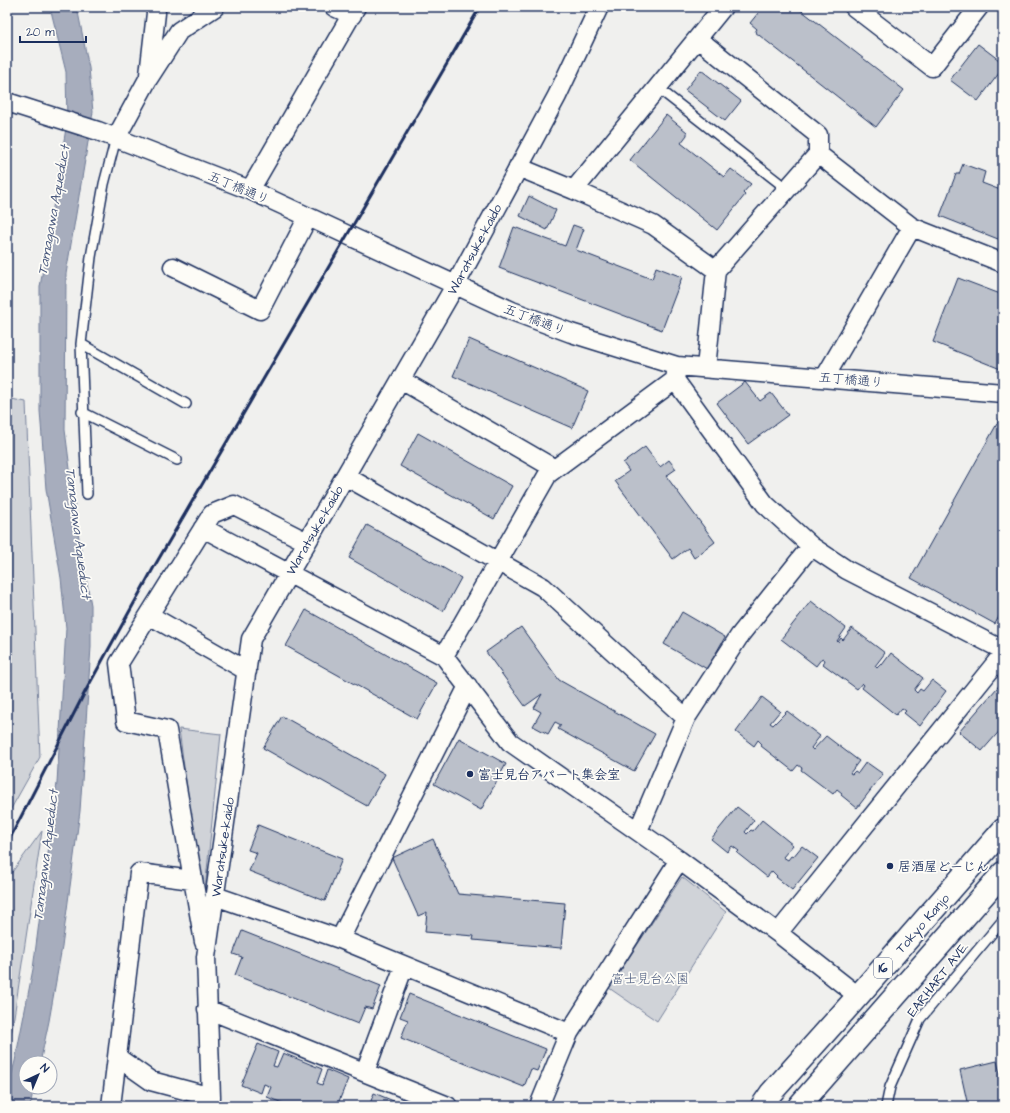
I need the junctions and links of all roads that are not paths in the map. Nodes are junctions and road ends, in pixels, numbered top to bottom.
1 (155, 7) edge
2 (215, 7) edge
3 (334, 7) edge
4 (599, 7) edge
5 (723, 7) edge
6 (854, 7) edge
7 (979, 7) edge
8 (354, 11) edge
9 (698, 39) junction
10 (148, 79) junction
11 (658, 88) junction
12 (7, 102) edge
13 (116, 138) junction
14 (818, 154) junction
15 (518, 167) junction
16 (787, 189) junction
17 (250, 190) junction
18 (574, 190) junction
19 (308, 218) junction
20 (912, 227) junction
21 (1003, 263) edge
22 (173, 267) dead end
23 (716, 270) junction
24 (456, 284) junction
25 (81, 344) junction
26 (706, 368) junction
27 (676, 373) junction
28 (825, 377) junction
29 (401, 380) junction
30 (1003, 393) edge
31 (186, 404) dead end
32 (82, 412) junction
33 (177, 460) dead end
34 (555, 469) junction
35 (345, 476) junction
36 (86, 494) dead end
37 (203, 528) junction
38 (307, 542) junction
39 (810, 546) junction
40 (498, 561) junction
41 (289, 574) junction
42 (149, 615) junction
43 (1003, 650) edge
44 (1003, 654) edge
45 (444, 656) junction
46 (247, 671) junction
47 (468, 686) junction
48 (686, 718) junction
49 (1003, 830) edge
50 (638, 831) junction
51 (679, 860) junction
52 (1003, 873) edge
53 (192, 880) junction
54 (215, 896) junction
55 (1003, 920) edge
56 (778, 933) junction
57 (340, 939) junction
58 (206, 957) junction
59 (404, 966) junction
60 (858, 996) junction
61 (207, 1008) junction
62 (569, 1033) junction
63 (118, 1057) junction
64 (365, 1072) junction
65 (209, 1102) edge
66 (111, 1106) edge
67 (448, 1106) edge
68 (539, 1106) edge
69 (762, 1106) edge
70 (799, 1106) edge
71 (886, 1106) edge

1 - 10 street
2 - 10 street
3 - 8 street
4 - 15 street, Waratsuke-kaido
5 - 9 street
6 - 7 street
8 - 17 street
9 - 11 street
9 - 14 street
10 - 13 street
11 - 16 lane
11 - 18 street
12 - 13 street, 五丁橋通り
13 - 17 street, 五丁橋通り
13 - 25 lane
14 - 16 street
14 - 20 street
15 - 18 street
15 - 24 street, Waratsuke-kaido
16 - 23 street
17 - 19 street, 五丁橋通り
18 - 23 street
19 - 22 street
19 - 24 street, 五丁橋通り
20 - 21 street
20 - 28 street
23 - 26 street
24 - 27 street, 五丁橋通り
24 - 29 street, Waratsuke-kaido
25 - 31 lane
25 - 32 lane
26 - 27 street, 五丁橋通り
26 - 28 street, 五丁橋通り
27 - 34 street
27 - 39 street
28 - 30 street, 五丁橋通り
29 - 34 street
29 - 35 street, Waratsuke-kaido
32 - 33 lane
32 - 36 lane
34 - 40 street
35 - 38 street, Waratsuke-kaido
35 - 40 street
37 - 38 street
37 - 41 street
37 - 42 street
38 - 41 street, Waratsuke-kaido
39 - 43 street
39 - 48 street
40 - 45 street
40 - 48 street
41 - 45 street
41 - 46 street, Waratsuke-kaido
42 - 46 street
42 - 53 street
44 - 56 street
45 - 47 street
46 - 54 street, Waratsuke-kaido
47 - 50 street
47 - 57 street
48 - 50 street
49 - 60 highway, Tokyo Kanjo / 16
50 - 51 street
51 - 56 street
51 - 62 street
52 - 70 highway, 16
53 - 58 street
53 - 63 street
54 - 57 street
54 - 58 street, Waratsuke-kaido
55 - 71 lane, EARHART AVE.
56 - 60 street
57 - 59 street
58 - 61 street, Waratsuke-kaido
59 - 62 street
59 - 64 street
60 - 69 highway, Tokyo Kanjo / 16
61 - 64 street
61 - 65 street, Waratsuke-kaido
62 - 68 street
63 - 65 street
63 - 66 street
64 - 67 street

